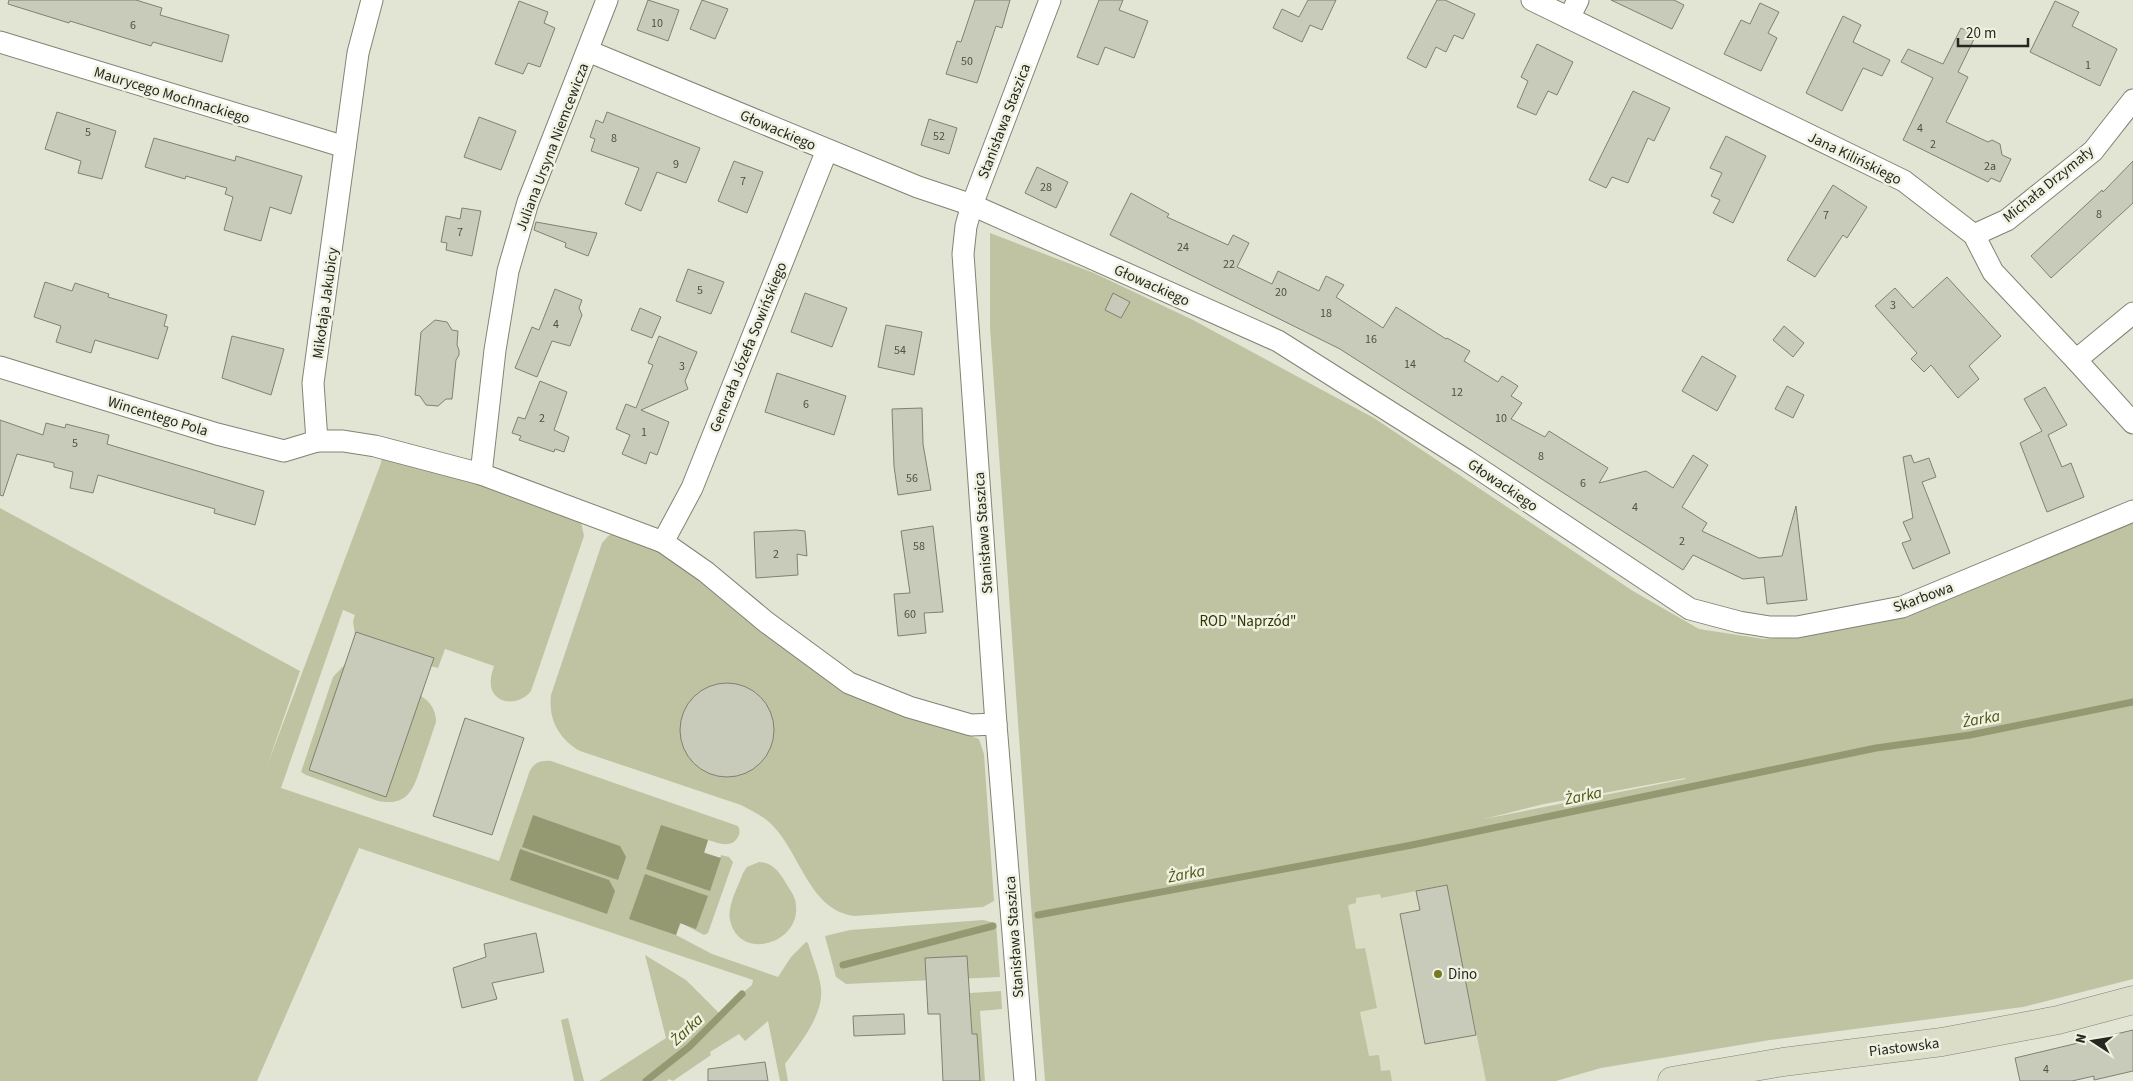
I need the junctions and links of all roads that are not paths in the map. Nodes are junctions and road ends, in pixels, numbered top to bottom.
1 (372, 0) edge
2 (607, 0) edge
3 (1050, 0) edge
4 (1532, 0) edge
5 (1574, 9) edge
6 (0, 42) edge
7 (588, 51) junction
8 (2133, 100) edge
9 (345, 147) junction
10 (827, 150) junction
11 (972, 205) junction
12 (1974, 236) junction
13 (2133, 313) edge
14 (2076, 360) junction
15 (0, 367) edge
16 (2133, 423) edge
17 (317, 441) junction
18 (481, 474) junction
19 (2133, 511) edge
20 (663, 542) junction
21 (1675, 599) joint
22 (996, 724) junction
23 (2133, 1000) edge
24 (1025, 1081) edge
25 (1672, 1081) edge

1 - 9 street, Mikołaja Jakubicy
2 - 7 street, Juliana Ursyna Niemcewicza
3 - 11 street, Stanisława Staszica
4 - 5 street, Jana Kilińskiego
5 - 12 street, Jana Kilińskiego
6 - 9 street, Maurycego Mochnackiego
7 - 10 street, Głowackiego
7 - 18 street, Juliana Ursyna Niemcewicza
8 - 12 street, Michała Drzymały
9 - 17 street, Mikołaja Jakubicy
10 - 11 street, Głowackiego
10 - 20 street, Generała Józefa Sowińskiego
11 - 21 street, Głowackiego
11 - 22 street, Stanisława Staszica
12 - 14 street, Jana Kilińskiego
13 - 14 street
14 - 16 street, Jana Kilińskiego
15 - 17 street, Wincentego Pola
17 - 18 street
18 - 20 street
19 - 21 street, Skarbowa
20 - 22 street
22 - 24 street, Stanisława Staszica
23 - 25 street, Piastowska

